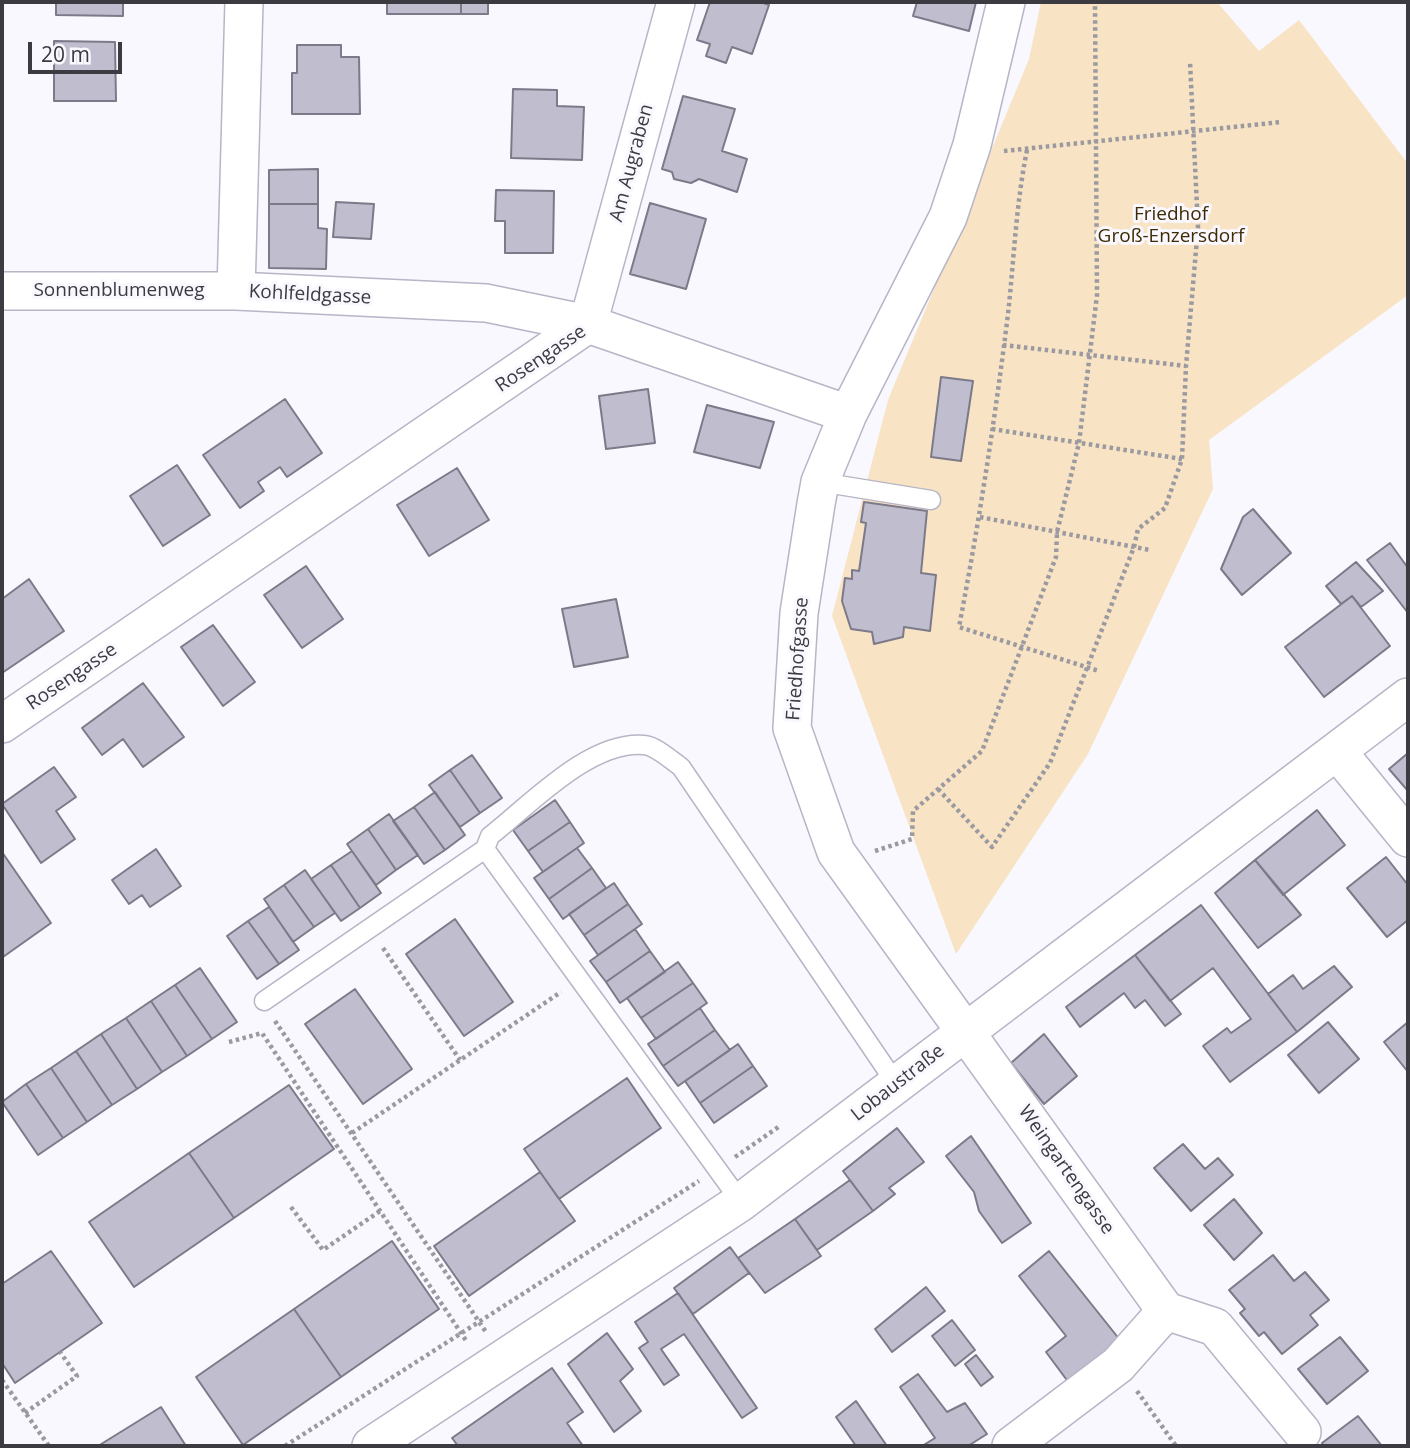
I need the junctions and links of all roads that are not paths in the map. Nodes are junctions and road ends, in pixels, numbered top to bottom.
1 (244, 2) edge
2 (676, 2) edge
3 (1006, 2) edge
4 (2, 290) edge
5 (236, 291) junction
6 (588, 324) junction
7 (848, 415) junction
8 (820, 482) junction
9 (931, 500) dead end
10 (1408, 697) edge
11 (2, 724) edge
12 (1336, 751) junction
13 (1408, 838) edge
14 (485, 849) junction
15 (264, 1001) road end
16 (966, 1030) junction
17 (897, 1085) junction
18 (741, 1202) junction
19 (1166, 1311) junction
20 (1302, 1432) dead end
21 (371, 1446) edge
22 (1010, 1446) edge

1 - 5 street, Kohlfeldgasse
2 - 6 street, Am Augraben
3 - 7 street
4 - 5 street, Sonnenblumenweg
5 - 6 street, Kohlfeldgasse
6 - 7 street, Rosengasse
6 - 11 street, Rosengasse
7 - 8 street, Friedhofgasse
8 - 9 lane
8 - 16 street, Friedhofgasse
10 - 12 street, Lobaustraße
12 - 13 street
12 - 16 street, Lobaustraße
14 - 15 lane
14 - 17 lane
14 - 18 lane
16 - 17 street, Lobaustraße
16 - 19 street, Weingartengasse
17 - 18 street, Lobaustraße
18 - 21 street, Lobaustraße
19 - 20 street
19 - 22 street

